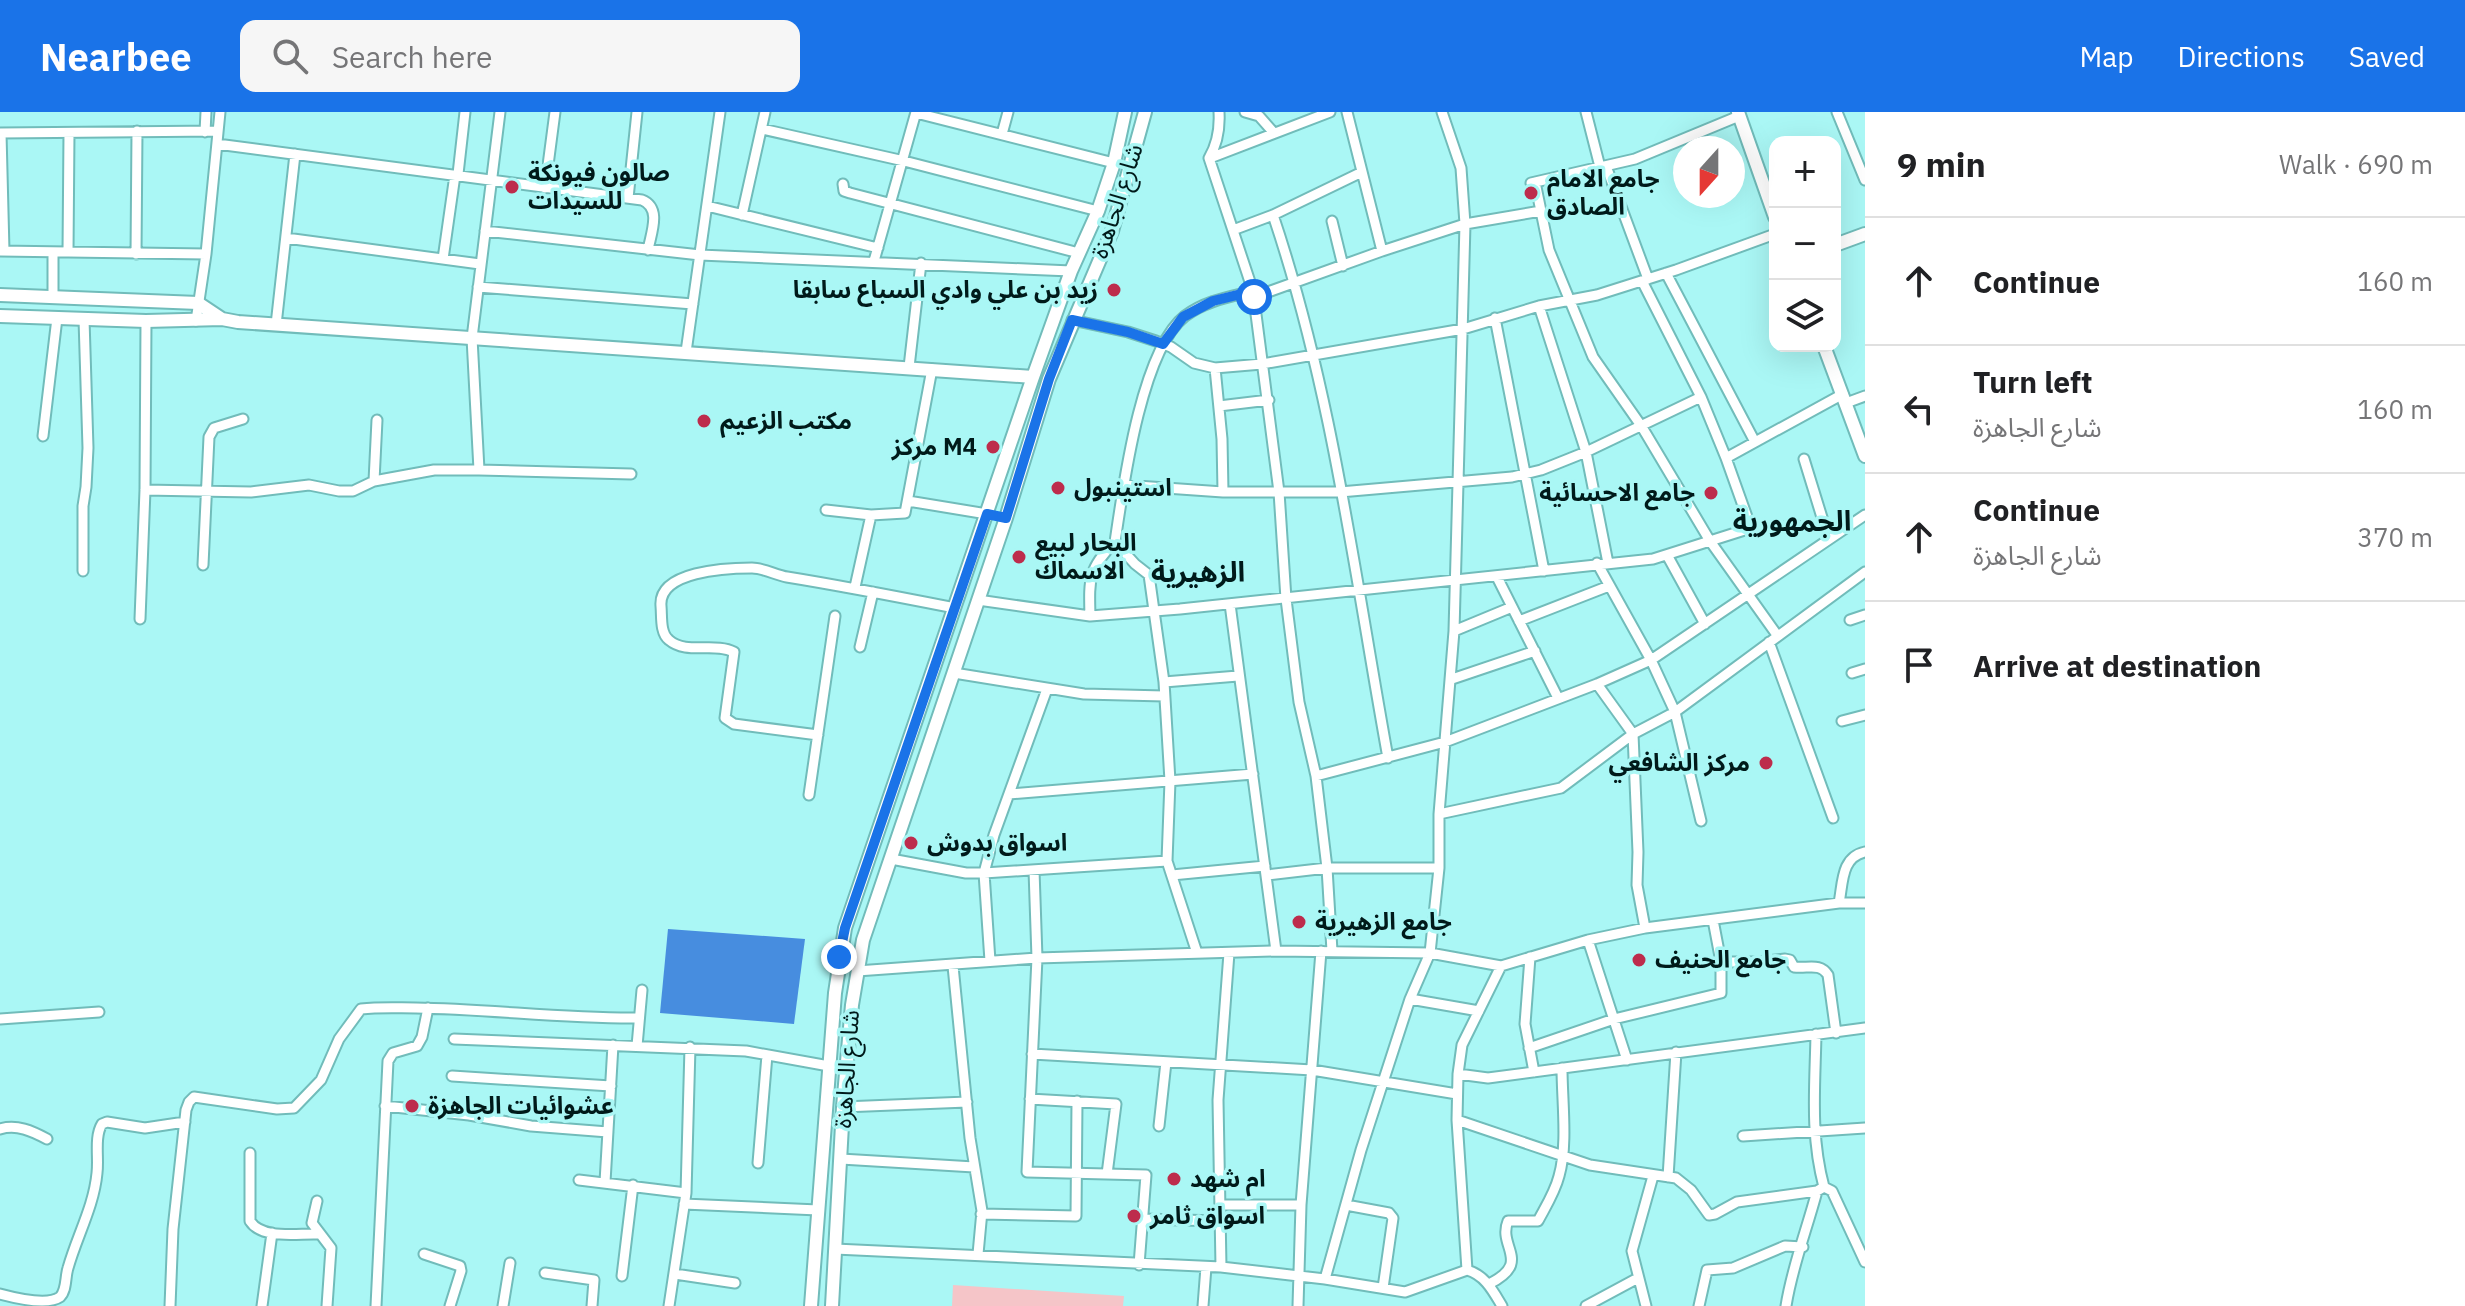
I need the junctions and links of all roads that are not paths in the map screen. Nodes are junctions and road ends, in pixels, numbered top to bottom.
1 (206, 112) edge
2 (220, 112) edge
3 (465, 112) edge
4 (500, 112) edge
5 (555, 112) edge
6 (637, 112) edge
7 (720, 112) edge
8 (765, 112) edge
9 (1008, 112) edge
10 (1125, 112) edge
11 (1145, 112) edge
12 (1219, 112) edge
13 (1245, 112) edge
14 (1291, 112) edge
15 (1330, 112) edge
16 (1347, 112) edge
17 (1442, 112) edge
18 (1586, 112) edge
19 (1837, 112) edge
20 (916, 113) edge
21 (1739, 114) edge
22 (1293, 126) junction
23 (762, 129) junction
24 (137, 131) junction
25 (218, 131) junction
26 (205, 132) junction
27 (0, 133) edge
28 (69, 133) junction
29 (1274, 133) junction
30 (1002, 134) junction
31 (217, 144) junction
32 (1118, 144) junction
33 (1135, 149) junction
34 (295, 154) junction
35 (1209, 158) junction
36 (904, 161) junction
37 (1114, 163) junction
38 (1603, 166) junction
39 (1362, 172) junction
40 (456, 174) junction
41 (492, 179) junction
42 (1865, 180) edge
43 (843, 184) dead end
44 (545, 188) junction
45 (628, 198) junction
46 (892, 204) junction
47 (707, 206) junction
48 (1772, 208) edge
49 (1098, 211) junction
50 (1541, 211) junction
51 (742, 215) junction
52 (1273, 215) junction
53 (1332, 221) dead end
54 (1465, 224) junction
55 (1233, 230) junction
56 (485, 231) junction
57 (1865, 234) edge
58 (1769, 236) edge
59 (286, 238) junction
60 (1841, 243) edge
61 (878, 248) junction
62 (648, 250) junction
63 (2, 251) edge
64 (1382, 251) junction
65 (53, 252) junction
66 (68, 252) junction
67 (1079, 253) junction
68 (136, 254) junction
69 (206, 254) junction
70 (700, 255) junction
71 (443, 259) junction
72 (874, 261) junction
73 (921, 263) junction
74 (480, 264) junction
75 (1343, 266) junction
76 (1071, 271) junction
77 (1666, 273) junction
78 (1645, 280) junction
79 (1296, 283) junction
80 (478, 287) junction
81 (1254, 294) junction
82 (0, 295) edge
83 (53, 297) junction
84 (1570, 302) junction
85 (198, 303) junction
86 (693, 304) junction
87 (1539, 306) junction
88 (0, 316) edge
89 (57, 318) junction
90 (1495, 318) junction
91 (84, 319) junction
92 (222, 319) junction
93 (1072, 320) junction
94 (146, 321) junction
95 (196, 321) junction
96 (276, 325) junction
97 (1463, 329) junction
98 (472, 338) junction
99 (1163, 344) junction
100 (686, 352) junction
101 (1826, 352) edge
102 (1313, 356) junction
103 (1262, 364) junction
104 (909, 367) junction
105 (1215, 368) junction
106 (932, 369) junction
107 (1033, 377) junction
108 (1865, 396) edge
109 (1701, 397) junction
110 (1845, 398) junction
111 (1269, 400) junction
112 (1219, 406) junction
113 (243, 419) dead end
114 (377, 420) dead end
115 (1642, 427) junction
116 (43, 436) dead end
117 (1755, 442) junction
118 (1586, 452) junction
119 (1865, 456) edge
120 (1726, 458) junction
121 (1804, 459) dead end
122 (479, 470) junction
123 (631, 474) dead end
124 (1526, 474) junction
125 (374, 481) junction
126 (1456, 481) junction
127 (1123, 485) junction
128 (145, 490) junction
129 (207, 491) junction
130 (1223, 492) junction
131 (1279, 492) junction
132 (1340, 492) junction
133 (908, 501) junction
134 (826, 510) dead end
135 (987, 514) junction
136 (871, 515) junction
137 (1865, 515) edge
138 (1006, 518) junction
139 (1824, 524) junction
140 (1848, 525) junction
141 (1751, 528) junction
142 (1710, 541) junction
143 (1115, 542) junction
144 (1667, 555) junction
145 (1597, 563) junction
146 (1608, 563) junction
147 (203, 565) dead end
148 (83, 571) dead end
149 (1544, 571) junction
150 (1865, 572) edge
151 (1497, 577) junction
152 (1456, 580) junction
153 (1609, 586) junction
154 (855, 587) junction
155 (1358, 591) junction
156 (873, 592) junction
157 (1750, 595) junction
158 (1286, 599) junction
159 (978, 600) junction
160 (1230, 604) junction
161 (1512, 607) junction
162 (955, 608) junction
163 (1155, 611) junction
164 (1865, 615) edge
165 (835, 616) dead end
166 (1090, 616) junction
167 (140, 619) dead end
168 (1850, 620) dead end
169 (1519, 621) junction
170 (1705, 624) junction
171 (1454, 631) junction
172 (1777, 635) junction
173 (1769, 642) junction
174 (860, 647) dead end
175 (1535, 651) junction
176 (1651, 660) junction
177 (1865, 669) edge
178 (954, 673) junction
179 (1852, 673) dead end
180 (1238, 676) junction
181 (1452, 679) junction
182 (1164, 682) junction
183 (1597, 684) junction
184 (1047, 689) junction
185 (1164, 696) junction
186 (1558, 698) junction
187 (1675, 712) junction
188 (1865, 715) edge
189 (1842, 721) dead end
190 (1633, 734) junction
191 (818, 735) junction
192 (1445, 742) junction
193 (1388, 758) junction
194 (1253, 774) junction
195 (1316, 776) junction
196 (1170, 781) junction
197 (1009, 794) junction
198 (809, 795) dead end
199 (1439, 814) junction
200 (1833, 818) dead end
201 (1701, 821) dead end
202 (1865, 852) edge
203 (891, 859) junction
204 (1167, 861) junction
205 (1327, 868) junction
206 (1439, 868) junction
207 (1034, 870) junction
208 (1266, 871) junction
209 (984, 873) junction
210 (1172, 875) junction
211 (1839, 903) junction
212 (1865, 903) edge
213 (1713, 920) junction
214 (1645, 928) junction
215 (1588, 940) junction
216 (1276, 951) junction
217 (1321, 951) junction
218 (1332, 951) junction
219 (1197, 953) junction
220 (1229, 953) junction
221 (1430, 953) junction
222 (1530, 957) junction
223 (1037, 958) junction
224 (990, 961) junction
225 (1721, 962) junction
226 (953, 966) junction
227 (1501, 966) junction
228 (857, 971) junction
229 (642, 990) dead end
230 (1410, 999) junction
231 (428, 1008) junction
232 (1479, 1011) junction
233 (99, 1012) dead end
234 (639, 1018) junction
235 (0, 1019) edge
236 (1614, 1019) junction
237 (1865, 1028) edge
238 (1836, 1033) junction
239 (1816, 1034) junction
240 (454, 1039) dead end
241 (613, 1045) junction
242 (637, 1046) junction
243 (690, 1047) junction
244 (1529, 1048) junction
245 (1676, 1052) junction
246 (1032, 1054) junction
247 (767, 1055) junction
248 (1627, 1060) junction
249 (1166, 1062) junction
250 (829, 1066) junction
251 (1219, 1066) junction
252 (1562, 1068) junction
253 (1312, 1070) junction
254 (1534, 1072) junction
255 (1458, 1074) junction
256 (452, 1076) dead end
257 (1384, 1082) junction
258 (611, 1086) junction
259 (1457, 1094) junction
260 (1030, 1099) junction
261 (1077, 1101) junction
262 (967, 1102) junction
263 (385, 1106) junction
264 (843, 1107) junction
265 (1457, 1120) junction
266 (185, 1122) junction
267 (1159, 1126) dead end
268 (1865, 1128) edge
269 (0, 1129) edge
270 (1813, 1130) junction
271 (608, 1132) junction
272 (1743, 1136) dead end
273 (47, 1139) dead end
274 (250, 1153) dead end
275 (1563, 1154) junction
276 (841, 1159) junction
277 (758, 1163) dead end
278 (974, 1167) junction
279 (1078, 1173) junction
280 (1107, 1174) junction
281 (1653, 1176) junction
282 (1668, 1177) junction
283 (579, 1180) dead end
284 (605, 1182) junction
285 (633, 1185) junction
286 (1821, 1189) junction
287 (685, 1198) junction
288 (317, 1201) dead end
289 (1221, 1205) junction
290 (1301, 1205) junction
291 (1346, 1205) junction
292 (818, 1210) junction
293 (981, 1214) junction
294 (1143, 1219) junction
295 (1220, 1221) junction
296 (272, 1233) junction
297 (318, 1234) junction
298 (1803, 1247) junction
299 (835, 1249) junction
300 (424, 1254) dead end
301 (978, 1254) junction
302 (1865, 1262) edge
303 (510, 1263) dead end
304 (1139, 1265) junction
305 (1206, 1267) junction
306 (1221, 1267) junction
307 (1467, 1270) junction
308 (545, 1273) dead end
309 (675, 1274) junction
310 (1299, 1275) junction
311 (622, 1276) dead end
312 (1638, 1278) junction
313 (1325, 1279) junction
314 (735, 1283) dead end
315 (1489, 1284) junction
316 (1383, 1288) junction
317 (0, 1294) edge
318 (170, 1306) edge
319 (262, 1306) edge
320 (327, 1306) edge
321 (376, 1306) edge
322 (450, 1306) edge
323 (503, 1306) edge
324 (592, 1306) edge
325 (669, 1306) edge
326 (811, 1306) edge
327 (832, 1306) edge
328 (1203, 1306) edge
329 (1298, 1306) edge
330 (1502, 1306) edge
331 (1586, 1306) edge
332 (1646, 1306) edge
333 (1699, 1306) edge
334 (1786, 1306) edge

1 - 26 street
2 - 25 street
3 - 40 street
4 - 41 street
5 - 44 street
6 - 45 street
7 - 47 street
8 - 23 street
9 - 30 street
10 - 32 street, شارع الجاهزة
11 - 33 street, شارع الجاهزة
12 - 35 street
13 - 29 street
14 - 22 street
15 - 22 street
16 - 39 street
17 - 54 street
18 - 38 street
19 - 42 street
20 - 30 street
20 - 36 street
21 - 38 street
21 - 48 street
22 - 29 street
23 - 36 street
23 - 51 street
24 - 26 street
24 - 28 street
24 - 68 street
25 - 26 street
25 - 31 street
27 - 28 street
27 - 63 street
28 - 66 street
29 - 35 street
30 - 37 street
31 - 34 street
31 - 69 street
32 - 33 street
32 - 37 street, شارع الجاهزة
33 - 93 street, شارع الجاهزة
34 - 40 street
34 - 59 street
35 - 55 street
36 - 46 street
36 - 49 street
37 - 49 street, شارع الجاهزة
38 - 50 street
38 - 78 street
39 - 52 street
39 - 64 street
40 - 41 street
40 - 71 street
41 - 44 street
41 - 56 street
43 - 46 street
44 - 45 street
45 - 62 street
46 - 61 street
46 - 67 street
47 - 51 street
47 - 70 street
49 - 67 street, شارع الجاهزة
50 - 54 street
50 - 84 street
51 - 61 street
52 - 55 street
52 - 79 street
53 - 75 street
54 - 64 street
54 - 97 street
55 - 81 street
56 - 62 street
56 - 74 street
57 - 60 street
58 - 77 street
59 - 71 street
59 - 96 street
61 - 72 street
62 - 70 street
63 - 65 street
64 - 75 street
65 - 66 street
65 - 83 street
66 - 68 street
67 - 76 street, شارع الجاهزة
68 - 69 street
69 - 85 street
70 - 72 street
70 - 86 street
71 - 74 street
72 - 73 street
73 - 76 street
73 - 104 street
74 - 80 street
75 - 79 street
76 - 107 street, شارع الجاهزة
77 - 78 street
77 - 117 street
78 - 84 street
78 - 109 street
79 - 81 street
79 - 102 street
80 - 86 street
80 - 98 street
81 - 99 street
81 - 103 street
82 - 83 street
83 - 85 street
84 - 87 street
84 - 115 street
85 - 92 street
85 - 95 street
86 - 100 street
87 - 90 street
87 - 118 street
88 - 89 street
89 - 91 street
89 - 116 street
90 - 97 street
90 - 124 street
91 - 94 street
91 - 148 street
92 - 95 street
92 - 96 street
93 - 99 street
93 - 138 street, شارع الجاهزة
94 - 95 street
94 - 128 street
96 - 98 street
97 - 102 street
97 - 126 street
98 - 100 street
98 - 122 street
99 - 105 street
99 - 127 street
100 - 104 street
101 - 110 street
102 - 103 street
102 - 132 street
103 - 105 street
103 - 111 street
104 - 106 street
105 - 112 street
106 - 107 street
106 - 133 street
107 - 135 street, شارع الجاهزة
108 - 110 street
109 - 115 street
109 - 120 street
110 - 117 street
110 - 119 street
111 - 112 street
111 - 131 street
112 - 130 street
113 - 129 street
114 - 125 street
115 - 118 street
115 - 142 street
117 - 120 street
118 - 124 street
118 - 146 street
120 - 141 street
121 - 139 street
122 - 123 street
122 - 125 street
124 - 126 street
124 - 149 street
125 - 129 street
126 - 132 street
126 - 152 street
127 - 130 street
127 - 143 street
128 - 129 street
128 - 167 street
129 - 147 street
130 - 131 street
131 - 132 street
131 - 158 street
132 - 155 street
133 - 135 street
133 - 136 street
134 - 136 street
135 - 138 street
135 - 162 street, شارع الجاهزة
136 - 154 street
137 - 140 street
138 - 159 street, شارع الجاهزة
139 - 140 street
139 - 141 street
140 - 157 street
141 - 142 street
142 - 144 street
142 - 157 street
143 - 163 street
143 - 166 street
144 - 146 street
144 - 170 street
145 - 146 street
145 - 149 street
145 - 153 street
149 - 151 street
150 - 172 street
151 - 152 street
151 - 161 street
152 - 155 street
152 - 171 street
153 - 169 street
153 - 176 street
154 - 156 street
154 - 191 street
155 - 158 street
155 - 193 street
156 - 162 street
156 - 174 street
157 - 170 street
157 - 172 street
158 - 160 street
158 - 195 street
159 - 166 street
159 - 178 street, شارع الجاهزة
160 - 163 street
160 - 180 street
161 - 169 street
161 - 171 street
162 - 250 street, شارع الجاهزة
163 - 166 street
163 - 182 street
164 - 168 street
165 - 191 street
169 - 175 street
170 - 176 street
171 - 181 street
172 - 173 street
173 - 187 street
173 - 200 street
175 - 181 street
175 - 186 street
176 - 183 street
176 - 187 street
177 - 179 street
178 - 184 street
178 - 203 street, شارع الجاهزة
180 - 182 street
180 - 194 street
181 - 192 street
182 - 185 street
183 - 186 street
183 - 190 street
184 - 185 street
184 - 197 street
185 - 196 street
186 - 192 street
187 - 190 street
187 - 201 street
188 - 189 street
190 - 199 street
190 - 214 street
191 - 198 street
192 - 193 street
192 - 199 street
193 - 195 street
194 - 196 street
194 - 208 street
195 - 205 street
196 - 197 street
196 - 204 street
197 - 209 street
199 - 206 street
202 - 211 street
203 - 209 street
203 - 228 street, شارع الجاهزة
204 - 207 street
204 - 210 street
205 - 206 street
205 - 208 street
205 - 218 street
206 - 221 street
207 - 209 street
207 - 223 street
208 - 210 street
208 - 216 street
209 - 224 street
210 - 219 street
211 - 212 street
211 - 213 street
213 - 214 street
213 - 225 street
214 - 215 street
215 - 222 street
215 - 236 street
216 - 217 street
216 - 220 street
217 - 218 street
217 - 253 street
218 - 221 street
219 - 220 street
219 - 223 street
220 - 251 street
221 - 227 street
221 - 230 street
222 - 227 street
222 - 244 street
223 - 224 street
223 - 246 street
224 - 226 street
225 - 236 street
225 - 238 street
226 - 228 street
226 - 262 street
227 - 232 street
228 - 264 street, شارع الجاهزة
229 - 234 street
230 - 232 street
230 - 257 street
231 - 234 street
231 - 263 street
231 - 266 street
232 - 255 street
233 - 235 street
234 - 242 street
236 - 244 street
236 - 248 street
237 - 238 street
238 - 239 street
239 - 245 street
239 - 270 street
240 - 241 street
241 - 242 street
241 - 258 street
242 - 243 street
243 - 247 street
243 - 287 street
244 - 254 street
245 - 248 street
245 - 282 street
246 - 249 street
246 - 260 street
247 - 250 street
247 - 277 street
248 - 252 street
249 - 251 street
249 - 267 street
250 - 292 street, شارع الجاهزة
251 - 253 street
251 - 289 street
252 - 254 street
252 - 275 street
253 - 257 street
253 - 290 street
254 - 255 street
255 - 259 street
256 - 258 street
257 - 259 street
257 - 291 street
258 - 271 street
259 - 265 street
260 - 261 street
260 - 279 street
261 - 279 street
261 - 280 street
262 - 264 street
262 - 278 street
263 - 271 street
263 - 321 street
264 - 276 street, شارع الجاهزة
265 - 275 street
265 - 307 street
266 - 317 street
266 - 318 street
268 - 270 street
269 - 273 street
270 - 272 street
270 - 286 street
271 - 284 street
274 - 296 street
275 - 281 street
275 - 315 street
276 - 278 street
276 - 299 street, شارع الجاهزة
278 - 293 street
279 - 280 street
279 - 293 street
280 - 294 street
281 - 282 street
281 - 312 street
282 - 286 street
283 - 284 street
284 - 285 street
285 - 287 street
285 - 311 street
286 - 298 street
286 - 302 street
287 - 292 street
287 - 309 street
288 - 297 street
289 - 290 street
289 - 295 street
290 - 310 street
291 - 313 street
291 - 316 street
292 - 326 street, شارع الجاهزة
293 - 301 street
294 - 295 street
294 - 304 street
295 - 306 street
296 - 297 street
296 - 319 street
297 - 320 street
298 - 333 street
298 - 334 street
299 - 301 street
299 - 327 street, شارع الجاهزة
300 - 322 street
301 - 304 street
303 - 323 street
304 - 305 street
305 - 306 street
305 - 328 street
306 - 310 street
307 - 315 street
307 - 316 street
308 - 324 street
309 - 314 street
309 - 325 street
310 - 313 street
310 - 329 street
312 - 331 street
312 - 332 street
313 - 316 street
315 - 330 street

